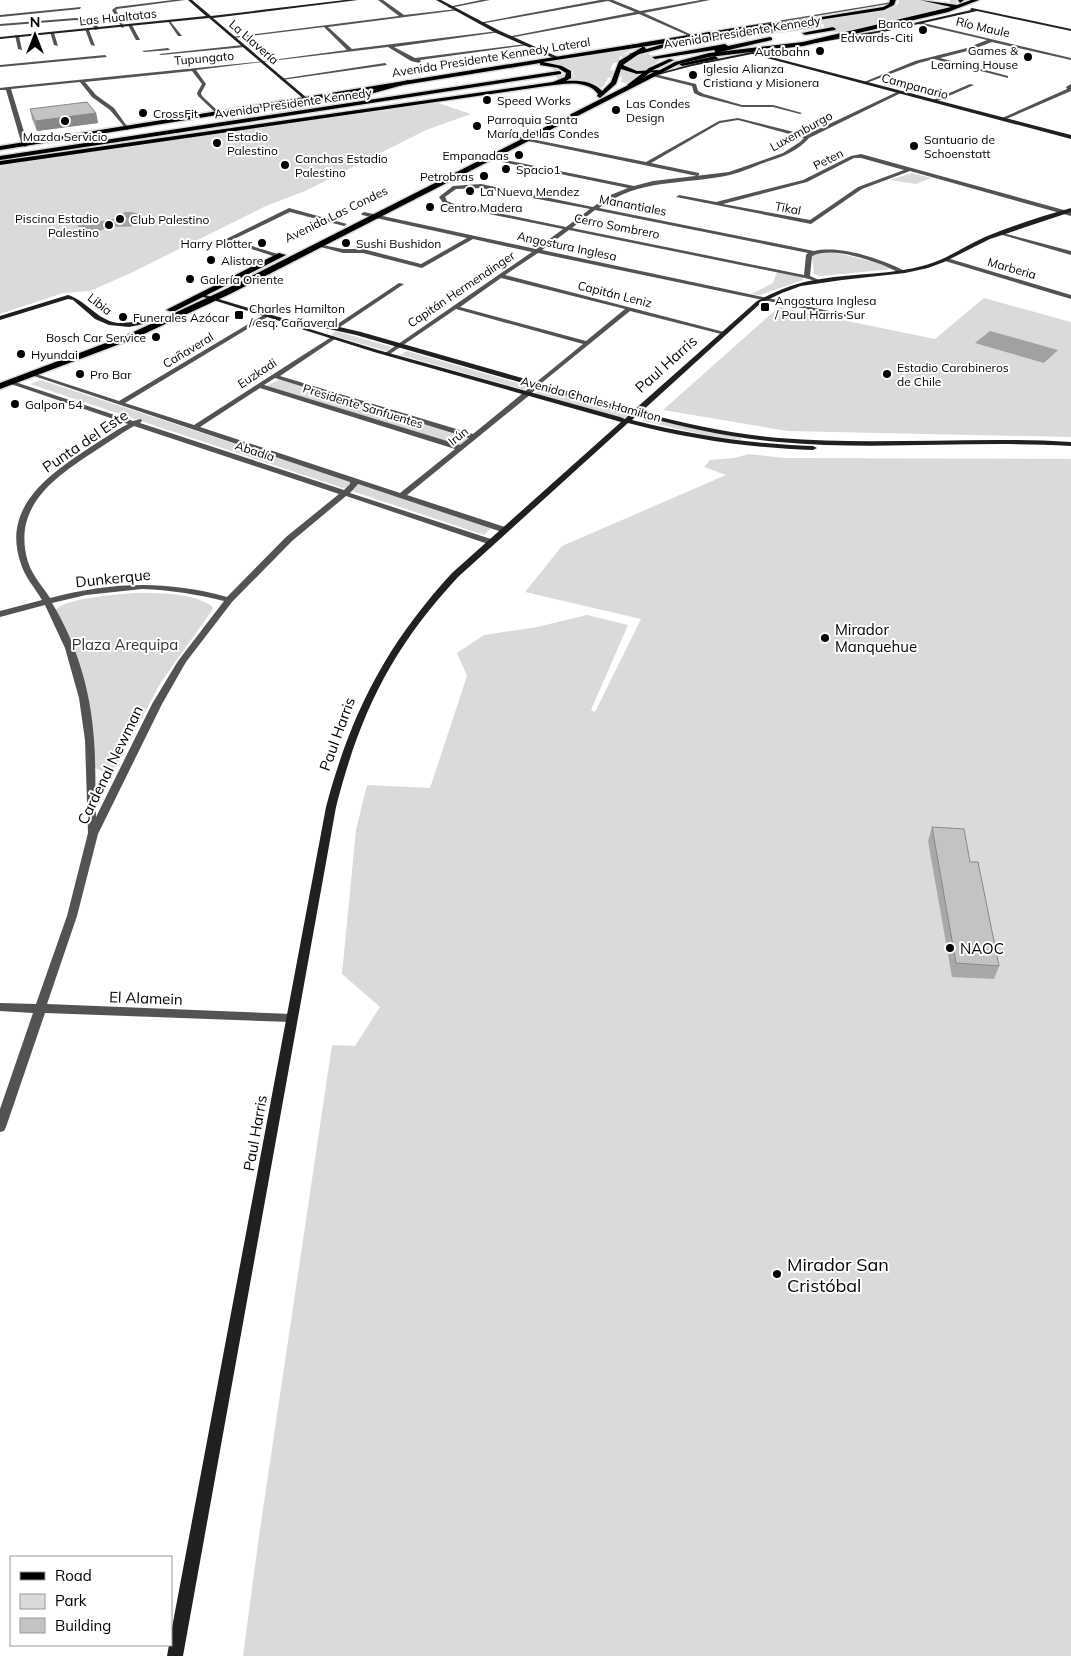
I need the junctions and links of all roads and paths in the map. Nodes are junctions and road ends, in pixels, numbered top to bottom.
1 (183, 0) edge
2 (190, 0) edge
3 (356, 0) edge
4 (380, 0) edge
5 (438, 0) edge
6 (488, 0) edge
7 (609, 0) edge
8 (708, 0) edge
9 (923, 0) edge
10 (940, 0) edge
11 (976, 0) edge
12 (892, 1) edge
13 (961, 3) edge
14 (450, 7) junction
15 (80, 8) dead end
16 (457, 10) junction
17 (977, 10) junction
18 (640, 13) junction
19 (0, 16) edge
20 (404, 17) junction
21 (210, 18) junction
22 (169, 22) junction
23 (480, 23) junction
24 (919, 23) junction
25 (0, 24) edge
26 (130, 26) junction
27 (325, 26) junction
28 (814, 26) tunnel mouth
29 (826, 26) tunnel mouth
30 (1071, 26) edge
31 (122, 27) junction
32 (97, 29) junction
33 (833, 29) tunnel mouth
34 (87, 30) junction
35 (1071, 30) edge
36 (498, 32) junction
37 (52, 33) junction
38 (180, 35) dead end
39 (690, 35) junction
40 (17, 36) junction
41 (509, 37) junction
42 (0, 38) edge
43 (234, 38) junction
44 (138, 39) dead end
45 (770, 39) junction
46 (992, 40) junction
47 (667, 41) junction
48 (803, 44) junction
49 (56, 45) dead end
50 (93, 45) dead end
51 (526, 45) junction
52 (244, 46) junction
53 (389, 46) junction
54 (625, 47) junction
55 (776, 48) junction
56 (20, 49) dead end
57 (144, 51) dead end
58 (159, 52) junction
59 (349, 53) junction
60 (632, 54) junction
61 (754, 54) junction
62 (104, 56) dead end
63 (932, 57) junction
64 (558, 58) junction
65 (1071, 59) edge
66 (414, 60) junction
67 (263, 62) junction
68 (358, 62) dead end
69 (385, 64) dead end
70 (422, 64) dead end
71 (522, 64) junction
72 (619, 64) junction
73 (682, 64) tunnel mouth
74 (0, 66) edge
75 (365, 67) junction
76 (193, 69) junction
77 (169, 71) junction
78 (651, 73) junction
79 (1006, 77) dead end
80 (282, 79) junction
81 (81, 80) junction
82 (408, 82) junction
83 (866, 83) junction
84 (546, 84) junction
85 (972, 85) dead end
86 (1071, 85) edge
87 (631, 86) joint
88 (8, 88) junction
89 (0, 89) edge
90 (900, 92) junction
91 (602, 95) junction
92 (455, 97) junction
93 (305, 99) junction
94 (933, 101) junction
95 (311, 107) junction
96 (341, 107) junction
97 (800, 113) dead end
98 (218, 114) junction
99 (1002, 119) junction
100 (127, 128) junction
101 (167, 133) junction
102 (518, 137) junction
103 (806, 137) junction
104 (1071, 137) edge
105 (528, 140) junction
106 (24, 145) junction
107 (0, 148) edge
108 (78, 151) junction
109 (0, 153) edge
110 (0, 158) edge
111 (491, 159) junction
112 (0, 163) edge
113 (646, 164) junction
114 (911, 169) junction
115 (708, 176) junction
116 (436, 186) junction
117 (633, 188) junction
118 (451, 190) junction
119 (679, 197) dead end
120 (716, 204) junction
121 (594, 209) junction
122 (1069, 212) edge
123 (364, 214) junction
124 (374, 216) junction
125 (344, 224) junction
126 (568, 228) junction
127 (1001, 233) junction
128 (472, 237) junction
129 (319, 245) junction
130 (538, 251) junction
131 (812, 252) junction
132 (1071, 253) edge
133 (279, 256) junction
134 (947, 260) junction
135 (903, 272) junction
136 (500, 276) junction
137 (807, 276) junction
138 (817, 281) junction
139 (402, 284) dead end
140 (200, 295) junction
141 (1071, 297) edge
142 (212, 299) junction
143 (764, 299) junction
144 (454, 308) junction
145 (629, 309) junction
146 (267, 315) junction
147 (0, 318) edge
148 (857, 319) dead end
149 (283, 320) junction
150 (141, 324) junction
151 (336, 328) junction
152 (725, 332) junction
153 (330, 337) junction
154 (588, 343) junction
155 (398, 345) junction
156 (388, 353) junction
157 (80, 354) junction
158 (31, 374) junction
159 (274, 376) junction
160 (10, 382) junction
161 (537, 384) junction
162 (0, 386) edge
163 (258, 386) junction
164 (528, 394) junction
165 (120, 403) junction
166 (149, 413) junction
167 (636, 413) junction
168 (625, 422) junction
169 (134, 423) junction
170 (194, 428) junction
171 (475, 437) junction
172 (902, 444) junction
173 (1071, 444) edge
174 (461, 448) junction
175 (354, 480) junction
176 (344, 493) junction
177 (401, 496) junction
178 (505, 530) junction
179 (492, 542) junction
180 (229, 600) junction
181 (48, 601) junction
182 (0, 614) edge
183 (93, 834) junction
184 (0, 1007) edge
185 (41, 1009) junction
186 (291, 1018) junction
187 (0, 1127) edge
188 (175, 1656) edge

1 - 31 street
2 - 21 street, La Llavería
3 - 21 street, Las Hualtatas
4 - 20 street
5 - 14 street
6 - 14 street
7 - 18 street
7 - 23 street
8 - 18 street
9 - 13 main road
10 - 13 main road
11 - 13 main road
12 - 39 street
12 - 47 main road, Avenida Presidente Kennedy Lateral
13 - 17 street
13 - 30 street
13 - 48 main road
14 - 16 street
15 - 19 street
16 - 20 street
16 - 23 street
17 - 24 street
17 - 35 street
18 - 39 street
18 - 41 street
20 - 27 street
21 - 22 street, Las Hualtatas
21 - 43 street, La Llavería
22 - 26 street, Las Hualtatas
22 - 38 street
23 - 36 street
24 - 46 street, Río Maule
24 - 48 street
25 - 32 street
26 - 31 street, Las Hualtatas
26 - 44 street
27 - 43 street
27 - 59 street
28 - 60 highway
29 - 45 highway, Avenida Presidente Kennedy
31 - 32 street, Las Hualtatas
32 - 34 street, Las Hualtatas
33 - 45 highway, Avenida Presidente Kennedy
34 - 37 street, Las Hualtatas
34 - 50 street
36 - 41 street
36 - 53 street, Tupungato
37 - 40 street, Las Hualtatas
37 - 49 street
39 - 54 street
40 - 42 street, Las Hualtatas
40 - 56 street
41 - 51 street
43 - 52 street, La Llavería
45 - 78 highway
46 - 63 street
46 - 65 street, Río Maule
47 - 54 main road, Avenida Presidente Kennedy Lateral
47 - 60 main road
48 - 55 main road
51 - 64 street
51 - 66 street
52 - 58 street
52 - 67 street, La Llavería
53 - 59 street, Tupungato
53 - 66 street
54 - 64 main road, Avenida Presidente Kennedy Lateral
55 - 61 street
55 - 73 highway
55 - 78 main road
57 - 58 street
58 - 77 street
59 - 67 street, Tupungato
60 - 72 main road
61 - 78 street
61 - 83 street, Campanario
62 - 74 street
63 - 79 street
63 - 83 street
64 - 71 main road, Avenida Presidente Kennedy Lateral
66 - 70 street
67 - 76 street, Tupungato
67 - 80 street, La Llavería
68 - 75 street
69 - 75 street
71 - 82 main road, Avenida Presidente Kennedy Lateral
71 - 84 main road
72 - 78 main road
72 - 91 main road, Avenida Las Condes
75 - 80 street
76 - 77 street, Tupungato
76 - 98 street
77 - 81 street, Tupungato
78 - 87 highway
78 - 97 street
80 - 93 street, La Llavería
81 - 88 street, Tupungato
81 - 100 street
82 - 93 main road, Avenida Presidente Kennedy Lateral
82 - 95 highway
83 - 90 street, Campanario
84 - 91 main road
84 - 92 main road
85 - 94 street
86 - 99 street
87 - 105 main road, Avenida Las Condes
88 - 89 street, Tupungato
88 - 106 street
90 - 94 street, Campanario
90 - 103 street, Luxemburgo
91 - 102 main road, Avenida Las Condes
92 - 96 highway
92 - 108 main road
93 - 98 main road, Avenida Presidente Kennedy Lateral
94 - 99 street, Campanario
95 - 96 highway, Avenida Presidente Kennedy
95 - 109 highway, Avenida Presidente Kennedy
96 - 101 highway, Avenida Presidente Kennedy
98 - 100 main road, Avenida Presidente Kennedy Lateral
99 - 104 street, Campanario
100 - 106 main road, Avenida Presidente Kennedy Lateral
101 - 108 highway
101 - 110 highway, Avenida Presidente Kennedy
102 - 105 street
102 - 123 main road, Avenida Las Condes
103 - 113 street
103 - 115 street, Luxemburgo
105 - 111 main road, Avenida Las Condes
105 - 113 street
106 - 107 main road, Avenida Presidente Kennedy Lateral
108 - 112 main road
111 - 116 main road, Avenida Las Condes
111 - 117 street
113 - 115 street
114 - 120 street, Peten
114 - 120 street, Tikal
114 - 122 street, Peten
115 - 117 street, Capitán Hermendinger
116 - 118 street
116 - 124 main road, Avenida Las Condes
117 - 121 street, Capitán Hermendinger
118 - 121 street, Manantiales
118 - 126 street, Cerro Sombrero
119 - 120 street, Tikal
121 - 126 street, Capitán Hermendinger
121 - 131 street, Manantiales
122 - 127 street, Paul Harris
123 - 124 street, Angostura Inglesa
123 - 125 main road, Avenida Las Condes
124 - 128 street, Angostura Inglesa
124 - 129 main road, Avenida Las Condes
125 - 133 main road, Avenida Las Condes
125 - 133 street
126 - 130 street, Capitán Hermendinger
126 - 137 street, Cerro Sombrero
127 - 132 street
127 - 134 street, Paul Harris
128 - 129 street
128 - 130 street, Angostura Inglesa
129 - 142 main road, Avenida Las Condes
130 - 136 street, Capitán Hermendinger
130 - 143 street, Angostura Inglesa
131 - 135 street, Manantiales
131 - 137 street
133 - 140 main road, Avenida Las Condes
134 - 135 street, Paul Harris
134 - 141 street, Marberia
135 - 138 street, Paul Harris
136 - 144 street, Capitán Hermendinger
136 - 145 street, Capitán Leniz
137 - 138 street, Cerro Sombrero
138 - 143 street, Paul Harris
139 - 151 street
140 - 142 street, Avenida Charles Hamilton
140 - 150 main road, Avenida Las Condes
142 - 146 street, Avenida Charles Hamilton
142 - 157 main road, Avenida Las Condes
143 - 148 street, Angostura Inglesa
143 - 152 street, Paul Harris
144 - 154 street
144 - 155 street, Capitán Hermendinger
145 - 152 street, Capitán Leniz
145 - 154 street, Irún
146 - 149 street, Avenida Charles Hamilton
146 - 165 street, Cañaveral
147 - 150 street, Libia
149 - 151 street, Avenida Charles Hamilton
149 - 153 street, Avenida Charles Hamilton
150 - 157 main road, Avenida Las Condes
151 - 153 street
151 - 155 street, Avenida Charles Hamilton
152 - 167 street, Paul Harris
153 - 156 street, Avenida Charles Hamilton
153 - 159 street, Euzkadi
154 - 161 street, Irún
155 - 156 street, Capitán Hermendinger
155 - 161 street, Avenida Charles Hamilton
156 - 164 street, Avenida Charles Hamilton
157 - 158 main road, Avenida Las Condes
158 - 160 main road, Avenida Las Condes
158 - 165 street, Abadía
159 - 163 street, Euzkadi
159 - 171 street, Presidente Sanfuentes
160 - 162 main road, Avenida Las Condes
160 - 169 street, Abadía
161 - 164 street, Irún
161 - 167 street, Avenida Charles Hamilton
163 - 170 street, Euzkadi
163 - 174 street, Presidente Sanfuentes
164 - 168 street, Avenida Charles Hamilton
164 - 171 street, Irún
165 - 166 street, Abadía
166 - 169 street, Punta del Este
166 - 170 street, Abadía
167 - 168 street, Paul Harris
167 - 172 street, Avenida Charles Hamilton
168 - 172 street, Avenida Charles Hamilton
168 - 178 street, Paul Harris
169 - 176 street, Abadía
169 - 181 street, Punta del Este
170 - 175 street, Abadía
171 - 174 street, Irún
172 - 173 street, Avenida Charles Hamilton
174 - 177 street, Irún
175 - 176 street, Cardenal Newman
175 - 177 street, Abadía
176 - 179 street, Abadía
176 - 180 street, Cardenal Newman
177 - 178 street, Abadía
178 - 179 street, Paul Harris
179 - 186 street, Paul Harris
180 - 181 street, Dunkerque
180 - 183 street, Cardenal Newman
181 - 182 street, Dunkerque
181 - 183 street, Punta del Este
183 - 185 street, Cardenal Newman
184 - 185 street, El Alamein
185 - 186 street, El Alamein
185 - 187 street, Cardenal Newman
186 - 188 street, Paul Harris

